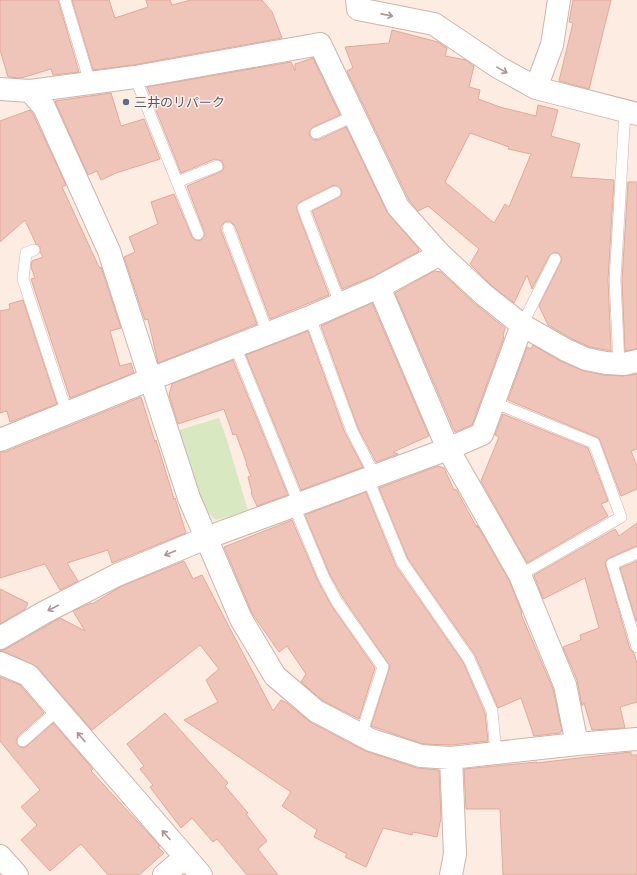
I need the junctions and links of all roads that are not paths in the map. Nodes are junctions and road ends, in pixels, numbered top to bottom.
1 (65, 0) edge
2 (357, 0) edge
3 (558, 0) edge
4 (136, 77) junction
5 (90, 83) junction
6 (0, 88) edge
7 (536, 88) junction
8 (30, 91) junction
9 (631, 112) edge
10 (354, 116) junction
11 (316, 133) dead end
12 (217, 166) dead end
13 (177, 182) junction
14 (335, 192) dead end
15 (228, 228) dead end
16 (198, 234) dead end
17 (34, 250) dead end
18 (440, 254) junction
19 (555, 259) dead end
20 (379, 287) junction
21 (340, 303) junction
22 (310, 317) junction
23 (522, 325) junction
24 (268, 334) junction
25 (235, 346) junction
26 (628, 362) edge
27 (151, 379) junction
28 (493, 402) junction
29 (66, 413) junction
30 (0, 440) edge
31 (448, 449) junction
32 (371, 477) junction
33 (296, 505) junction
34 (206, 538) junction
35 (637, 553) edge
36 (520, 575) junction
37 (0, 638) edge
38 (637, 647) edge
39 (0, 663) edge
40 (58, 710) junction
41 (361, 735) junction
42 (637, 739) edge
43 (23, 741) dead end
44 (577, 744) junction
45 (496, 753) junction
46 (451, 758) junction
47 (0, 856) edge
48 (185, 857) junction
49 (17, 875) edge
50 (164, 875) edge
51 (201, 875) edge
52 (452, 875) edge

1 - 5 lane
2 -> 7 street
3 - 7 street
4 - 5 street
4 - 10 street
4 - 13 lane
5 - 8 street
6 - 8 street
7 - 9 street
8 - 27 street
9 - 26 lane
10 - 11 lane
10 - 18 street
12 - 13 lane
13 - 16 lane
14 - 21 lane
15 - 24 lane
17 - 29 lane
18 - 20 street
18 - 23 street
19 - 23 lane
20 - 21 street
20 - 31 street
21 - 22 street
22 - 24 street
22 - 32 lane
23 - 26 street
23 - 28 street
24 - 25 street
25 - 27 street
25 - 33 lane
27 - 29 street
27 - 34 street
28 - 31 street
28 - 36 lane
29 - 30 street
31 - 32 street
31 - 36 street
32 - 33 street
32 - 45 lane
33 - 34 street
33 - 41 lane
34 -> 37 street
34 - 41 street
35 - 38 lane
36 - 44 street
39 - 40 street
40 - 43 lane
48 -> 40 street
41 - 46 street
42 - 44 street
44 - 45 street
45 - 46 street
46 - 52 street
47 - 49 street
48 - 50 street
48 - 51 street

